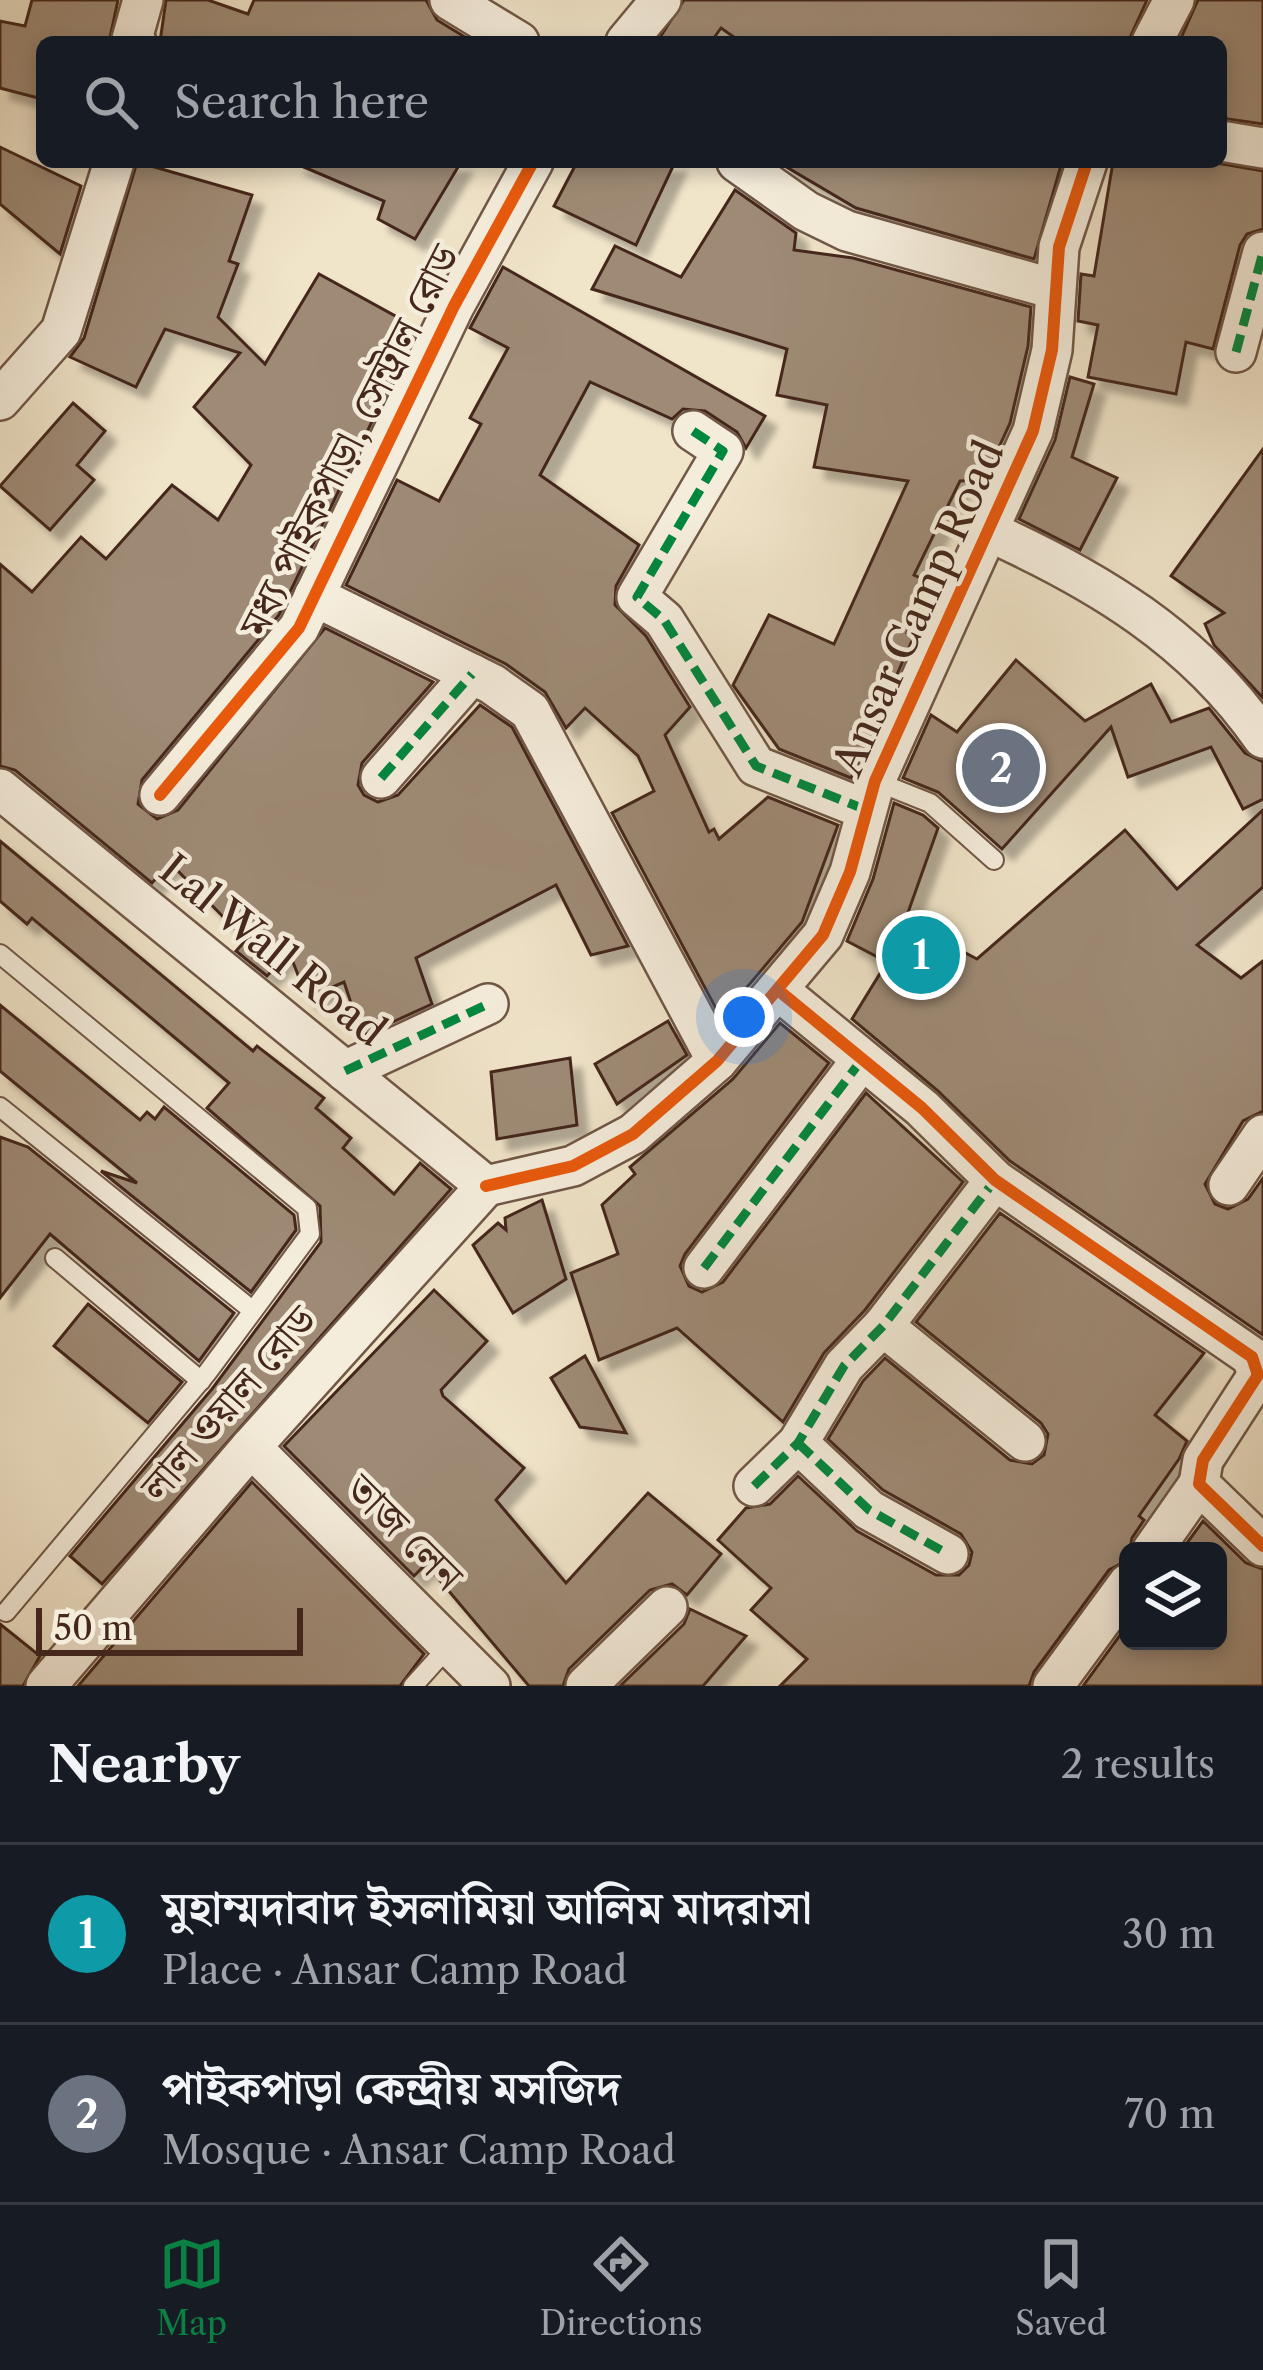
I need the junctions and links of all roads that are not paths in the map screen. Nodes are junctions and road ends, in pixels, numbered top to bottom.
1 (143, 0) edge
2 (450, 0) edge
3 (661, 0) edge
4 (1174, 0) edge
5 (133, 36) edge
6 (509, 36) edge
7 (631, 36) edge
8 (1155, 36) edge
9 (1227, 142) edge
10 (1263, 148) edge
11 (112, 168) edge
12 (530, 168) edge
13 (745, 168) edge
14 (1085, 168) edge
15 (1263, 252) edge
16 (1054, 289) junction
17 (1236, 352) dead end
18 (0, 400) edge
19 (693, 431) dead end
20 (988, 531) junction
21 (314, 596) junction
22 (472, 674) junction
23 (1263, 738) edge
24 (381, 778) dead end
25 (0, 789) edge
26 (160, 795) dead end
27 (869, 795) junction
28 (994, 860) dead end
29 (0, 953) edge
30 (778, 990) junction
31 (488, 1004) dead end
32 (717, 1061) junction
33 (860, 1062) junction
34 (345, 1071) junction
35 (0, 1107) edge
36 (1263, 1135) edge
37 (995, 1180) junction
38 (1229, 1185) dead end
39 (486, 1186) junction
40 (55, 1258) dead end
41 (704, 1268) dead end
42 (252, 1310) junction
43 (883, 1326) junction
44 (1257, 1347) edge
45 (201, 1381) junction
46 (1025, 1441) dead end
47 (798, 1444) junction
48 (251, 1447) junction
49 (1199, 1484) junction
50 (754, 1486) dead end
51 (1158, 1542) edge
52 (1263, 1546) edge
53 (948, 1554) dead end
54 (1119, 1596) edge
55 (667, 1607) dead end
56 (6, 1612) dead end
57 (450, 1645) junction
58 (46, 1686) edge
59 (413, 1686) edge
60 (490, 1686) edge
61 (586, 1686) edge
62 (1053, 1686) edge

1 - 5 street
2 - 6 street
3 - 7 street
4 - 8 street
9 - 10 street
11 - 18 street
12 - 21 street, মধ্য পাইকপাড়া, সেন্ট্রাল রোড
13 - 16 street
14 - 16 street, Ansar Camp Road
15 - 17 street
16 - 20 street, Ansar Camp Road
19 - 27 street
20 - 23 street
20 - 27 street, Ansar Camp Road
21 - 22 street, মধ্য পাইকপাড়া, সেন্ট্রাল রোড
21 - 26 street, মধ্য পাইকপাড়া, সেন্ট্রাল রোড
22 - 24 street
22 - 32 street, মধ্য পাইকপাড়া, সেন্ট্রাল রোড
25 - 34 street, Lal Wall Road
27 - 28 lane
27 - 30 street, Ansar Camp Road
29 - 42 lane
30 - 32 street, Ansar Camp Road
30 - 33 street
31 - 34 street
32 - 39 street, Ansar Camp Road
33 - 37 street
33 - 41 street
34 - 39 street, Lal Wall Road
35 - 42 lane
36 - 38 street
37 - 43 street
37 - 44 street
39 - 48 street, লাল ওয়াল রোড
40 - 45 lane
42 - 45 lane
43 - 46 street
43 - 47 street
44 - 49 street
45 - 56 lane
47 - 50 street
47 - 53 street
48 - 57 street, তাজ লেন
48 - 58 street, লাল ওয়াল রোড
49 - 51 street
49 - 52 street
54 - 62 street
55 - 61 street
57 - 59 lane
57 - 60 street, তাজ লেন

